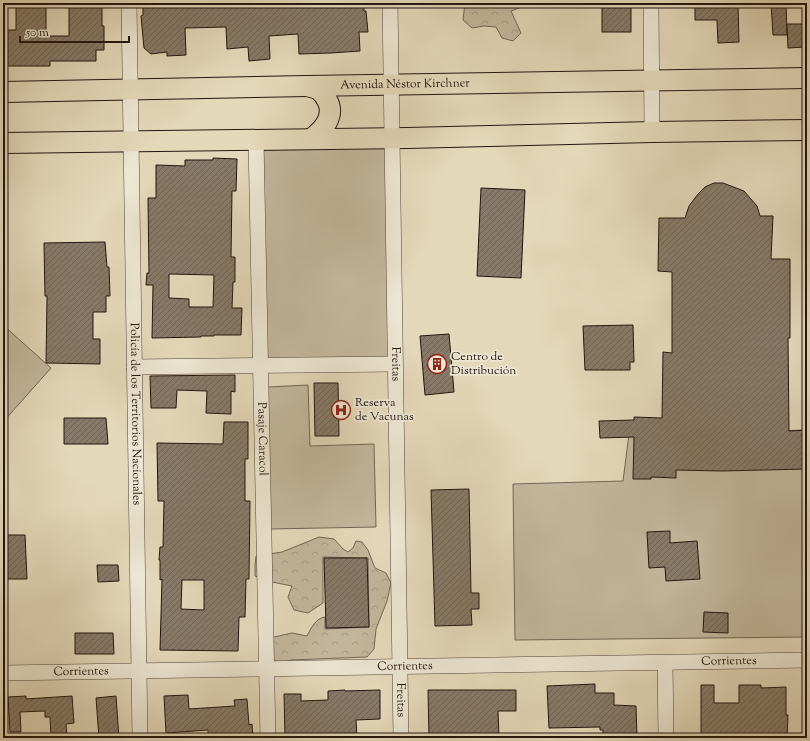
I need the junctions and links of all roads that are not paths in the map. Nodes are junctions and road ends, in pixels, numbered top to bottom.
1 (129, 3) edge
2 (390, 3) edge
3 (651, 3) edge
4 (807, 78) edge
5 (651, 82) junction
6 (391, 85) junction
7 (307, 86) junction
8 (130, 90) junction
9 (3, 92) edge
10 (807, 130) edge
11 (652, 132) junction
12 (392, 138) junction
13 (311, 139) junction
14 (256, 140) junction
15 (131, 142) junction
16 (3, 143) edge
17 (396, 364) junction
18 (260, 365) junction
19 (134, 367) junction
20 (807, 660) edge
21 (665, 663) junction
22 (400, 667) junction
23 (267, 669) junction
24 (139, 671) junction
25 (3, 673) edge
26 (140, 738) edge
27 (268, 738) edge
28 (401, 738) edge
29 (666, 738) edge

1 - 8 street, Policía de los Territorios Nacionales
2 - 6 street, Freitas
3 - 5 street
4 - 5 main road, Avenida Néstor Kirchner
5 - 6 main road, Avenida Néstor Kirchner
5 - 11 street
6 - 7 main road, Avenida Néstor Kirchner
6 - 12 street, Freitas
7 - 8 main road, Avenida Néstor Kirchner
7 - 13 main road
8 - 9 main road, Avenida Néstor Kirchner
8 - 15 street, Policía de los Territorios Nacionales
10 - 11 main road
11 - 12 main road
12 - 13 main road
12 - 17 street, Freitas
13 - 14 main road
14 - 15 main road
14 - 18 street, Pasaje Caracol
15 - 16 main road
15 - 19 street, Policía de los Territorios Nacionales
17 - 18 street
17 - 22 street, Freitas
18 - 19 street
18 - 23 street, Pasaje Caracol
19 - 24 street, Policía de los Territorios Nacionales
20 - 21 street, Corrientes
21 - 22 street, Corrientes
21 - 29 street
22 - 23 street, Corrientes
22 - 28 street, Freitas
23 - 24 street, Corrientes
23 - 27 street, Pasaje Caracol
24 - 25 street, Corrientes
24 - 26 street, Policía de los Territorios Nacionales

